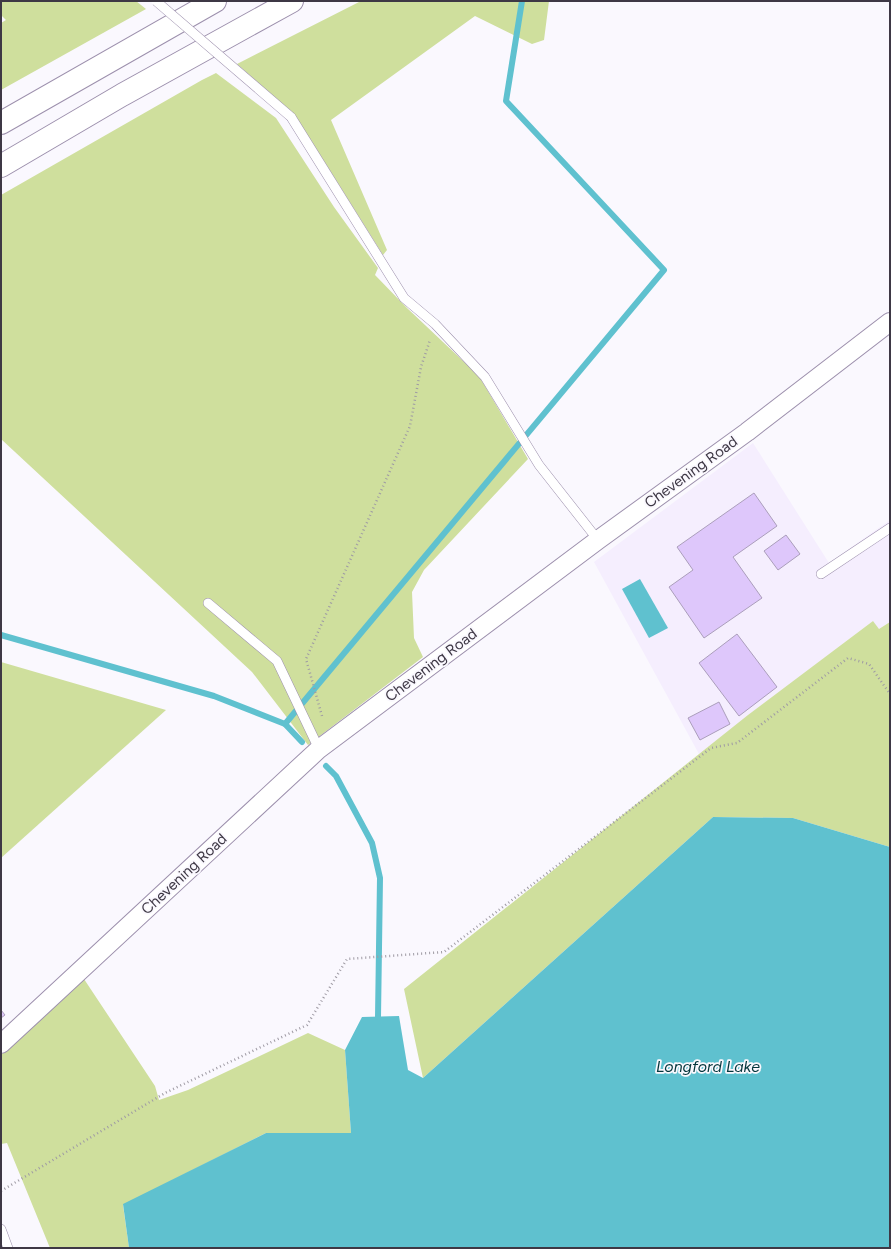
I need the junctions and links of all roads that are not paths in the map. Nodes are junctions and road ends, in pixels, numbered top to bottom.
1 (156, 1) edge
2 (215, 1) edge
3 (292, 1) edge
4 (1, 123) edge
5 (1, 166) edge
6 (890, 322) edge
7 (890, 528) edge
8 (598, 540) junction
9 (821, 574) dead end
10 (208, 602) dead end
11 (319, 750) junction
12 (1, 1044) edge
13 (1, 1229) edge
14 (8, 1248) edge

1 - 8 lane, bridge
2 - 4 highway
3 - 5 highway
6 - 8 street, Chevening Road
7 - 9 lane
8 - 11 street, Chevening Road
10 - 11 lane
11 - 12 street, Chevening Road
13 - 14 lane

